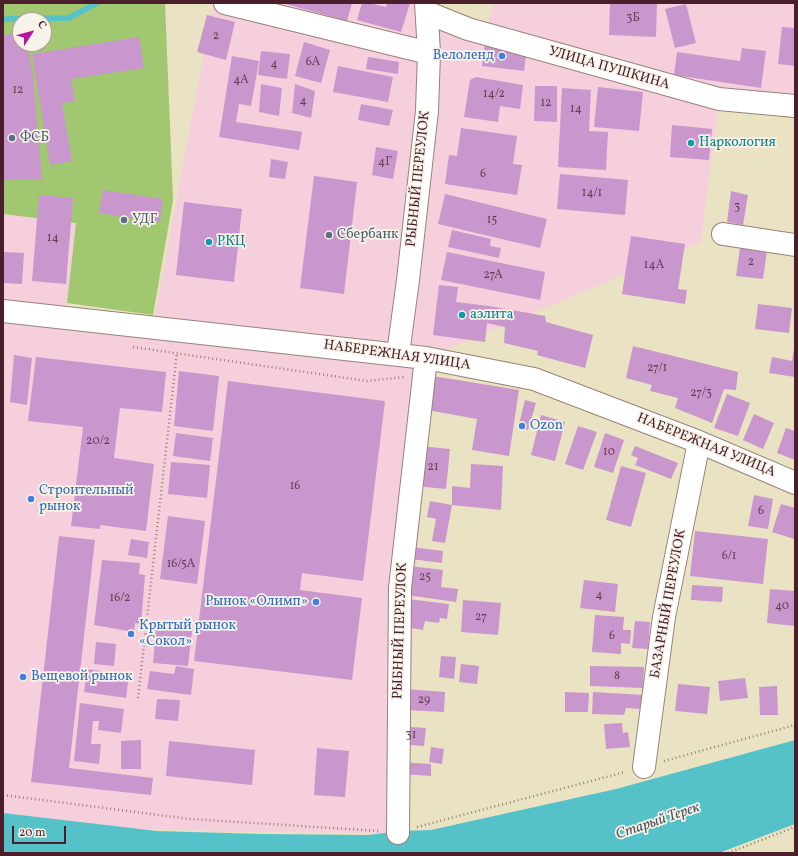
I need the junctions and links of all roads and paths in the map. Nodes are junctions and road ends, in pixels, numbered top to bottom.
1 (225, 3) edge
2 (427, 8) edge
3 (429, 53) junction
4 (795, 106) edge
5 (724, 234) dead end
6 (795, 246) edge
7 (3, 311) edge
8 (178, 330) junction
9 (132, 347) dead end
10 (177, 354) junction
11 (398, 354) junction
12 (426, 358) junction
13 (406, 377) dead end
14 (699, 442) junction
15 (795, 483) edge
16 (138, 698) dead end
17 (644, 767) dead end
18 (795, 827) edge
19 (398, 833) dead end
20 (728, 853) edge

1 - 3 street
2 - 3 street, РЫБНЫЙ ПЕРЕУЛОК
2 - 4 street, УЛИЦА ПУШКИНА
3 - 11 street, РЫБНЫЙ ПЕРЕУЛОК
5 - 6 street
7 - 8 street, НАБЕРЕЖНАЯ УЛИЦА
8 - 10 path
8 - 11 street, НАБЕРЕЖНАЯ УЛИЦА
9 - 10 path
10 - 13 path
10 - 16 path
11 - 12 street, НАБЕРЕЖНАЯ УЛИЦА
12 - 14 street, НАБЕРЕЖНАЯ УЛИЦА
12 - 19 street, РЫБНЫЙ ПЕРЕУЛОК
14 - 15 street, НАБЕРЕЖНАЯ УЛИЦА
14 - 17 street, БАЗАРНЫЙ ПЕРЕУЛОК
18 - 20 path

